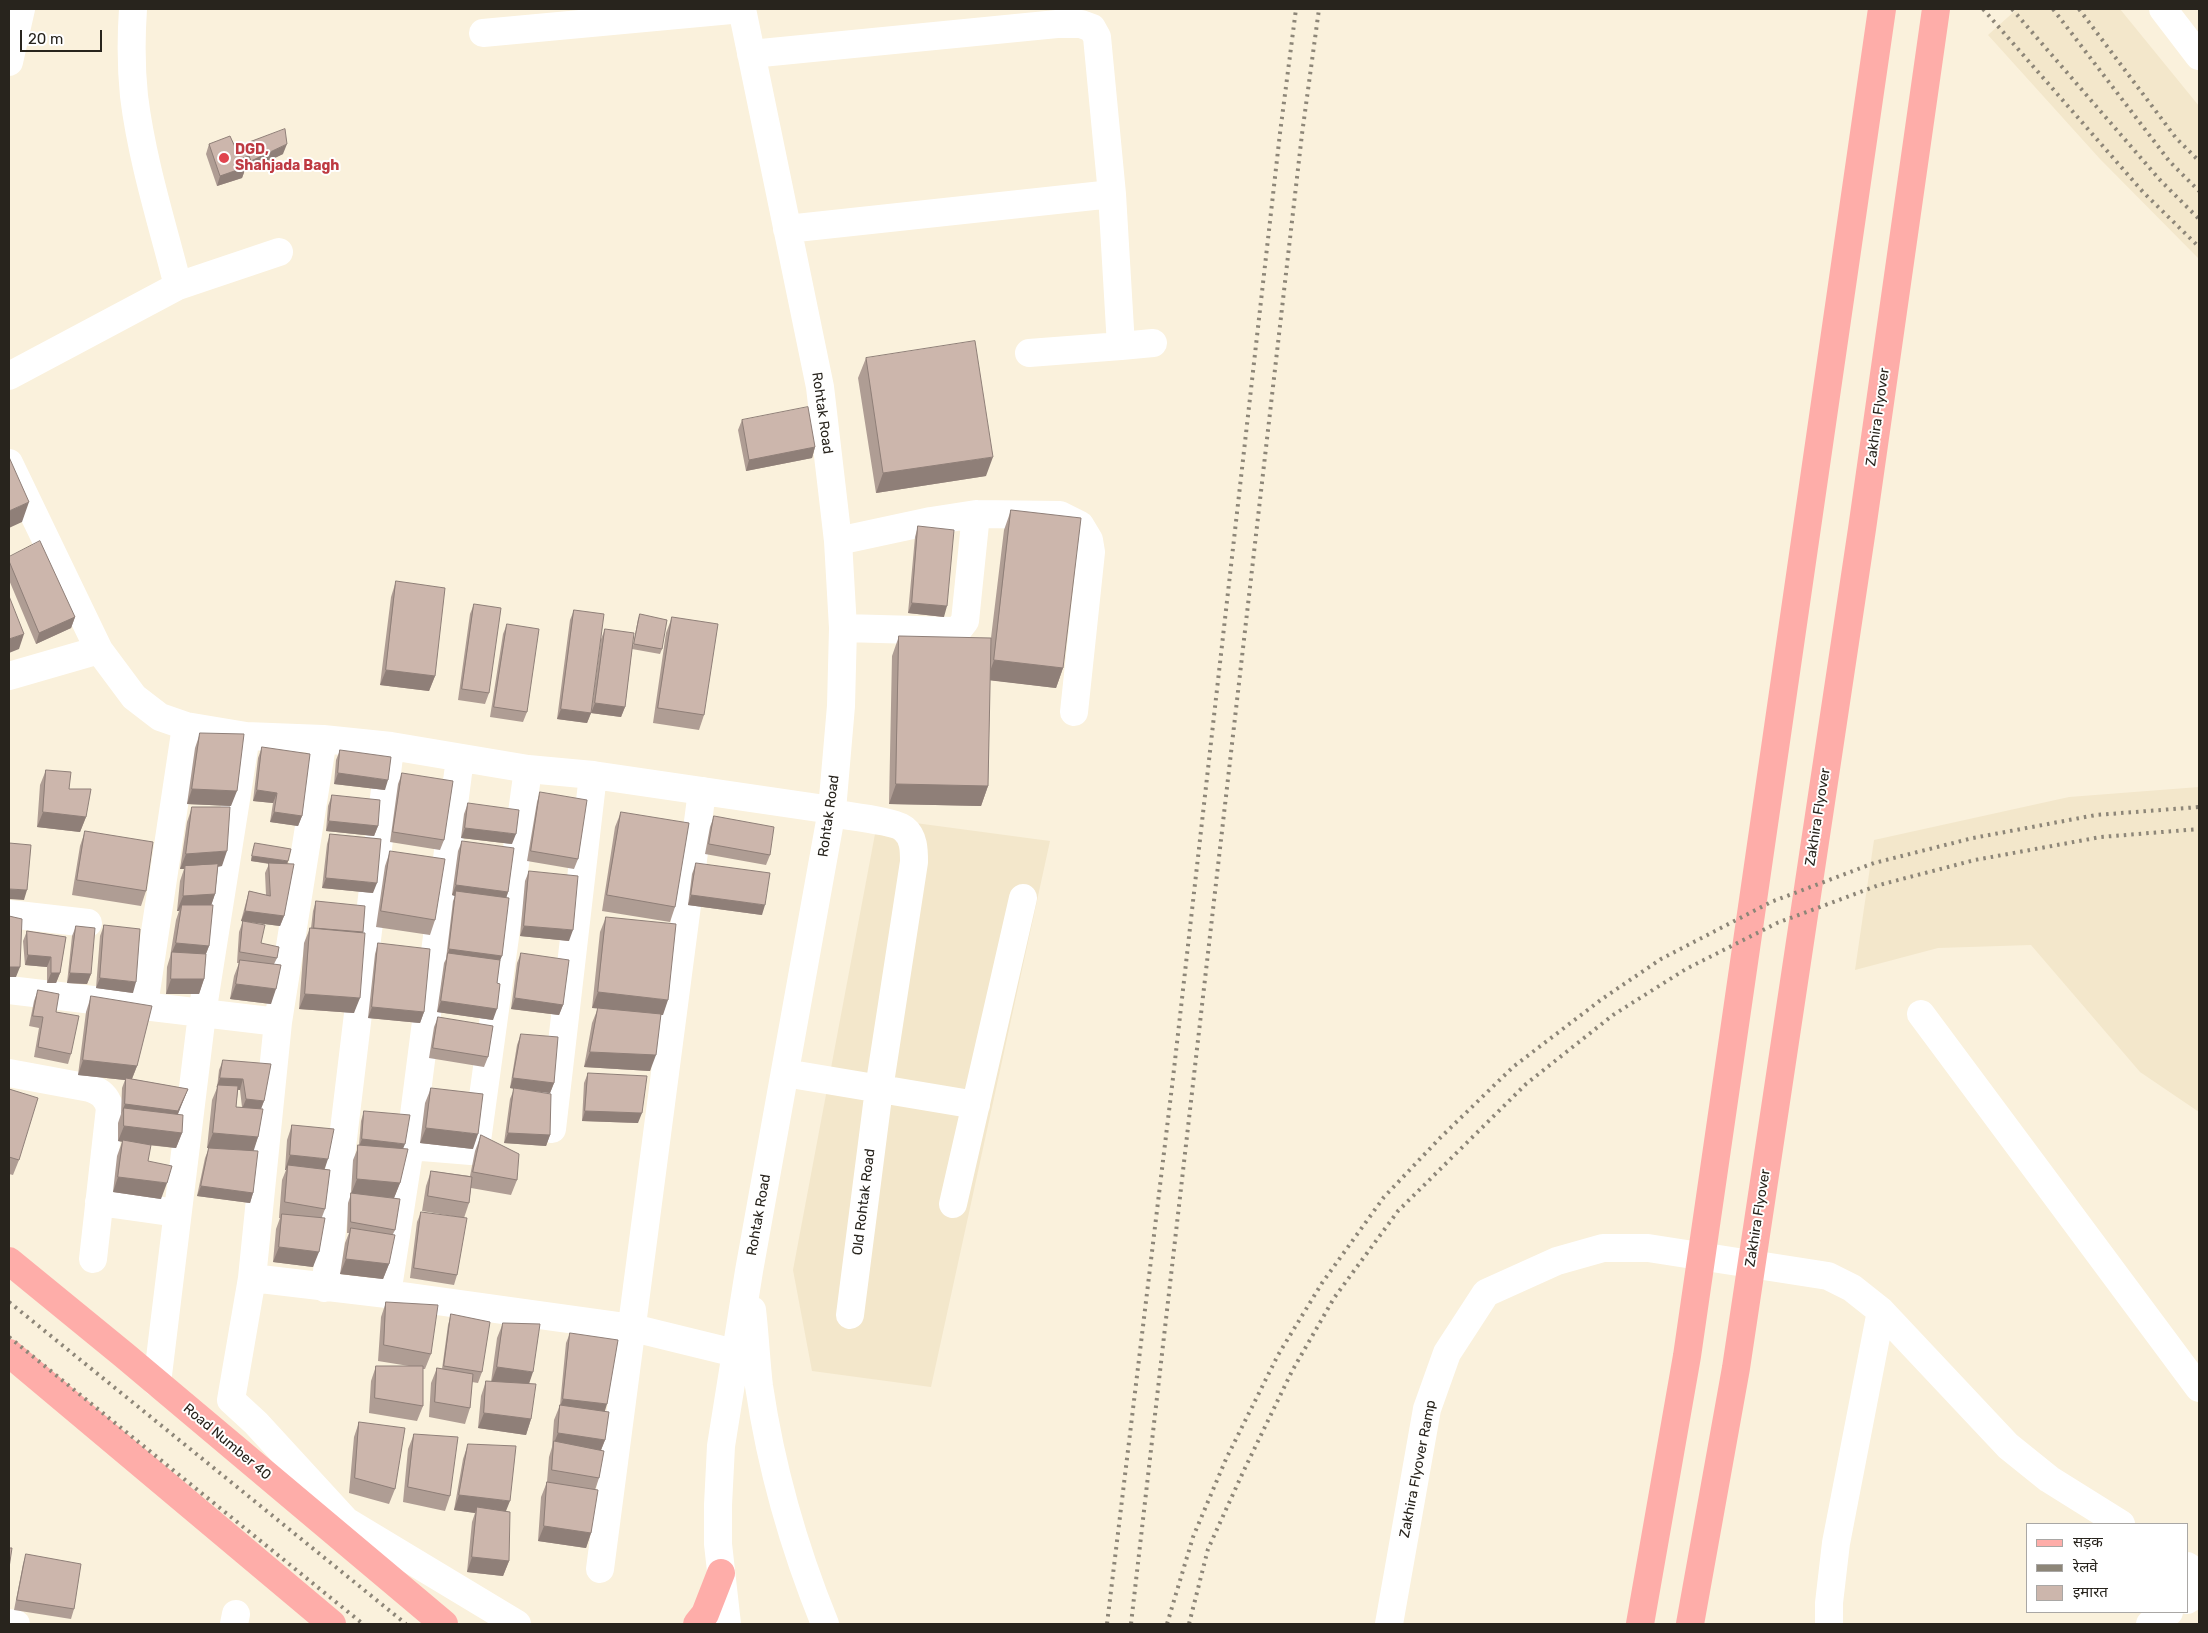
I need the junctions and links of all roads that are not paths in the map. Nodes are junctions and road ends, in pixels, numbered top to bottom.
1 (21, 9) edge
2 (133, 9) edge
3 (742, 9) edge
4 (1882, 9) edge
5 (1936, 9) edge
6 (2163, 9) edge
7 (484, 33) dead end
8 (751, 54) junction
9 (2199, 56) edge
10 (9, 62) edge
11 (1112, 194) junction
12 (787, 229) junction
13 (278, 252) dead end
14 (178, 286) junction
15 (1153, 343) dead end
16 (1122, 346) junction
17 (1029, 353) dead end
18 (9, 376) edge
19 (9, 463) edge
20 (976, 514) junction
21 (838, 541) junction
22 (843, 628) junction
23 (99, 650) junction
24 (9, 676) edge
25 (1074, 712) dead end
26 (186, 726) junction
27 (246, 736) junction
28 (323, 739) junction
29 (391, 746) junction
30 (460, 758) junction
31 (528, 769) junction
32 (593, 775) junction
33 (702, 791) junction
34 (831, 812) junction
35 (1023, 898) dead end
36 (9, 914) edge
37 (88, 923) dead end
38 (9, 990) edge
39 (144, 1005) junction
40 (202, 1014) junction
41 (1921, 1014) dead end
42 (278, 1022) junction
43 (9, 1073) edge
44 (785, 1073) junction
45 (879, 1089) junction
46 (976, 1105) junction
47 (552, 1130) edge
48 (410, 1146) junction
49 (100, 1202) junction
50 (953, 1204) dead end
51 (177, 1213) junction
52 (93, 1259) dead end
53 (9, 1261) edge
54 (749, 1272) junction
55 (252, 1278) junction
56 (325, 1288) junction
57 (387, 1294) junction
58 (1882, 1311) junction
59 (850, 1315) dead end
60 (633, 1328) junction
61 (9, 1353) edge
62 (735, 1353) junction
63 (157, 1383) junction
64 (2199, 1388) edge
65 (2119, 1523) edge
66 (2188, 1567) edge
67 (600, 1569) dead end
68 (721, 1573) junction
69 (2199, 1574) edge
70 (2199, 1592) edge
71 (2188, 1599) edge
72 (2167, 1613) edge
73 (9, 1623) edge
74 (16, 1624) edge
75 (332, 1624) edge
76 (444, 1624) edge
77 (516, 1624) edge
78 (697, 1624) edge
79 (727, 1624) edge
80 (825, 1624) edge
81 (1389, 1624) edge
82 (1640, 1624) edge
83 (1690, 1624) edge
84 (1829, 1624) edge
85 (2150, 1624) edge

1 - 10 street
2 - 14 street
3 - 7 street
3 - 8 street, Rohtak Road
4 - 82 main road
5 - 83 main road, Zakhira Flyover
6 - 9 street
8 - 11 street
8 - 12 street, Rohtak Road
11 - 12 street
11 - 16 street
12 - 21 street, Rohtak Road
13 - 14 street
14 - 18 street
15 - 16 street
16 - 17 street
19 - 23 street
20 - 21 street
20 - 22 street
20 - 25 street
21 - 22 street, Rohtak Road
22 - 34 street, Rohtak Road
23 - 24 street
23 - 26 street
26 - 27 street
26 - 39 street
27 - 28 street
27 - 40 street
28 - 29 street
28 - 42 street
29 - 30 street
29 - 56 street
30 - 31 street
30 - 48 street
31 - 32 street
31 - 48 street
32 - 33 street
32 - 47 street
33 - 34 street
33 - 60 street
34 - 44 street, Rohtak Road
34 - 45 street, Old Rohtak Road
35 - 46 street
36 - 37 street
38 - 39 street
39 - 40 street
40 - 42 street
40 - 51 street
41 - 64 street
42 - 55 street
43 - 49 street
44 - 45 street
44 - 54 street, Rohtak Road
45 - 46 street
45 - 59 street, Old Rohtak Road
46 - 50 street
48 - 57 street
49 - 51 street
49 - 52 street
51 - 63 street
53 - 63 main road, Road Number 40
54 - 62 street, Rohtak Road
54 - 80 street
55 - 56 street
55 - 77 street
56 - 57 street
57 - 60 street
58 - 65 street, Zakhira Flyover Ramp
58 - 81 street, Zakhira Flyover Ramp
58 - 84 street
60 - 62 street
60 - 67 street
61 - 75 main road
62 - 68 street, Rohtak Road
63 - 76 main road, Road Number 40
66 - 69 street
68 - 78 main road
68 - 79 street, Rohtak Road
70 - 71 street
72 - 85 street
73 - 74 street

